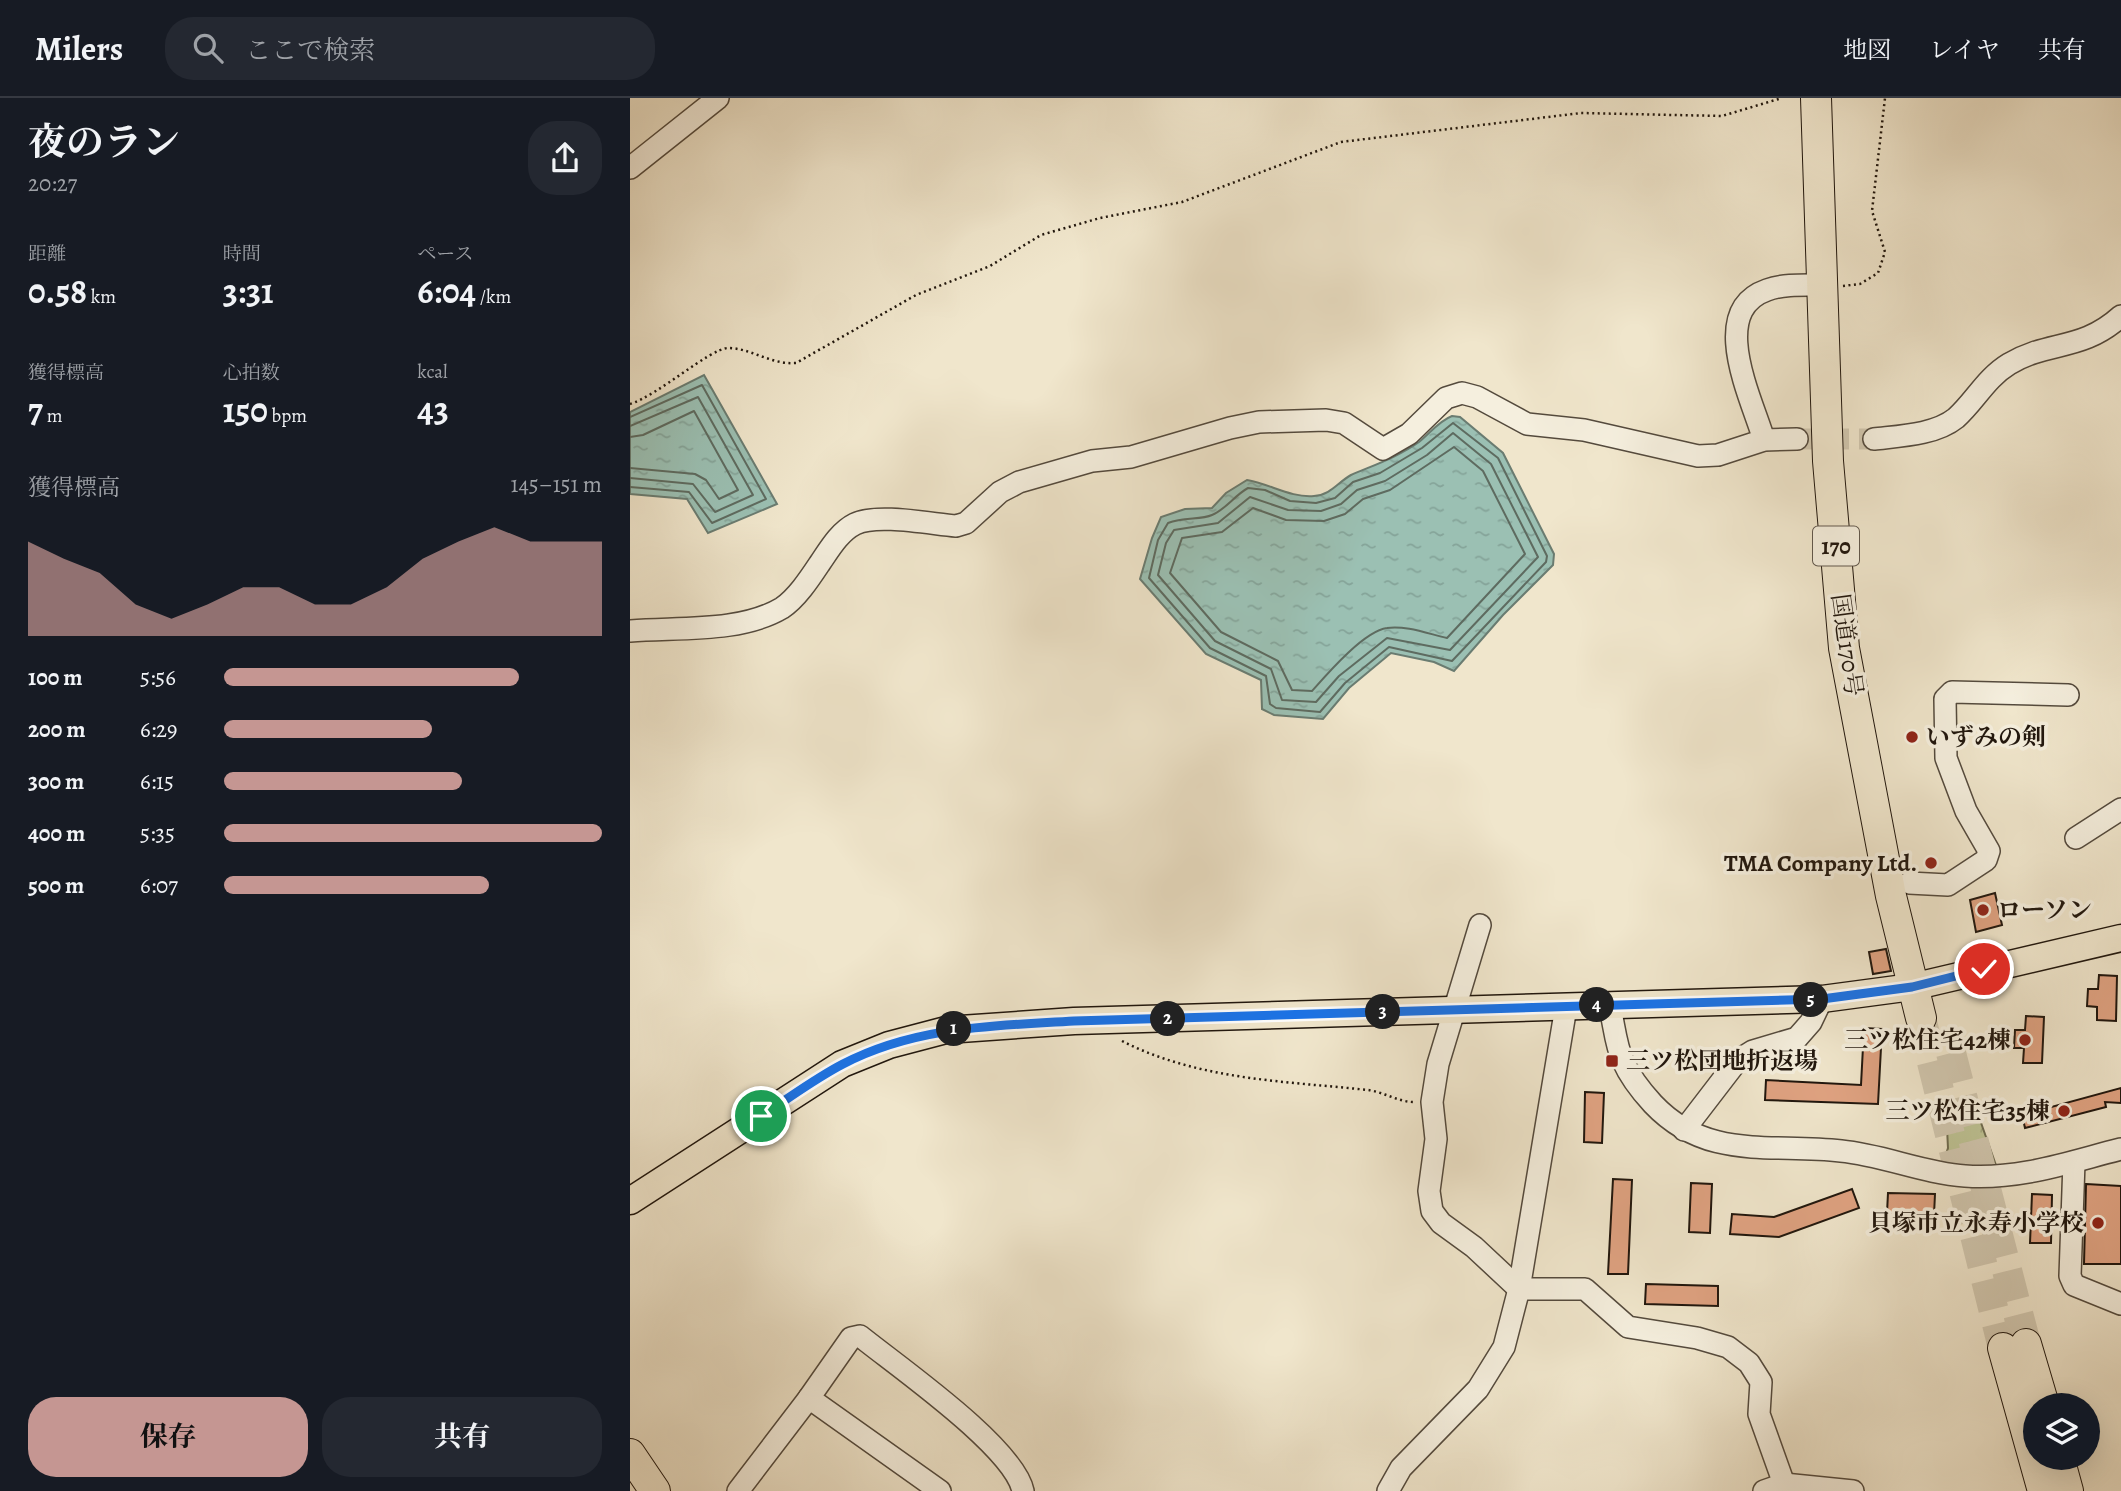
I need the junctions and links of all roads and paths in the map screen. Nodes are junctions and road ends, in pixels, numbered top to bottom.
1 (718, 98) edge
2 (1782, 98) edge
3 (1815, 98) edge
4 (1835, 98) edge
5 (1885, 98) edge
6 (630, 168) edge
7 (1830, 286) junction
8 (2121, 316) edge
9 (630, 404) edge
10 (1797, 439) tunnel mouth
11 (1874, 439) tunnel mouth
12 (1764, 440) junction
13 (630, 631) edge
14 (2068, 695) dead end
15 (2121, 809) edge
16 (2076, 838) dead end
17 (1909, 883) junction
18 (1480, 925) dead end
19 (2121, 938) edge
20 (1922, 984) junction
21 (1822, 999) junction
22 (1609, 1004) junction
23 (1566, 1007) junction
24 (1452, 1009) junction
25 (1931, 1017) tunnel mouth
26 (1124, 1042) dead end
27 (1432, 1102) junction
28 (1684, 1130) junction
29 (2121, 1149) edge
30 (2074, 1162) junction
31 (630, 1201) edge
32 (1519, 1289) junction
33 (2121, 1304) edge
34 (2024, 1393) edge
35 (2038, 1393) edge
36 (809, 1398) junction
37 (630, 1454) edge
38 (2039, 1470) edge
39 (2062, 1470) edge
40 (1774, 1488) edge
41 (646, 1489) edge
42 (738, 1491) edge
43 (940, 1491) edge
44 (1023, 1491) edge
45 (1388, 1491) edge
46 (1853, 1491) edge
47 (2043, 1491) edge
48 (2068, 1491) edge

1 - 6 street
2 - 9 path
3 - 7 highway, 国道170号 / 170
4 - 7 highway, 国道170号 / 170
5 - 7 path
7 - 12 street
7 - 17 highway, 国道170号 / 170
7 - 20 highway, 国道170号 / 170
8 - 11 street
10 - 12 street
12 - 13 street
14 - 17 street
15 - 16 street
17 - 20 highway, 国道170号 / 170
18 - 24 street
19 - 20 main road
20 - 21 main road
20 - 25 highway, 国道170号 / 170
21 - 22 main road
21 - 28 street
22 - 23 main road
22 - 28 street
23 - 24 main road
23 - 32 street
24 - 27 street
24 - 31 main road
26 - 27 path
27 - 32 street
28 - 30 street
29 - 30 street
30 - 33 street
32 - 40 street
32 - 45 street
34 - 35 highway
36 - 42 street
36 - 43 street
36 - 44 street
37 - 41 highway
38 - 47 highway
39 - 48 highway
40 - 46 street

